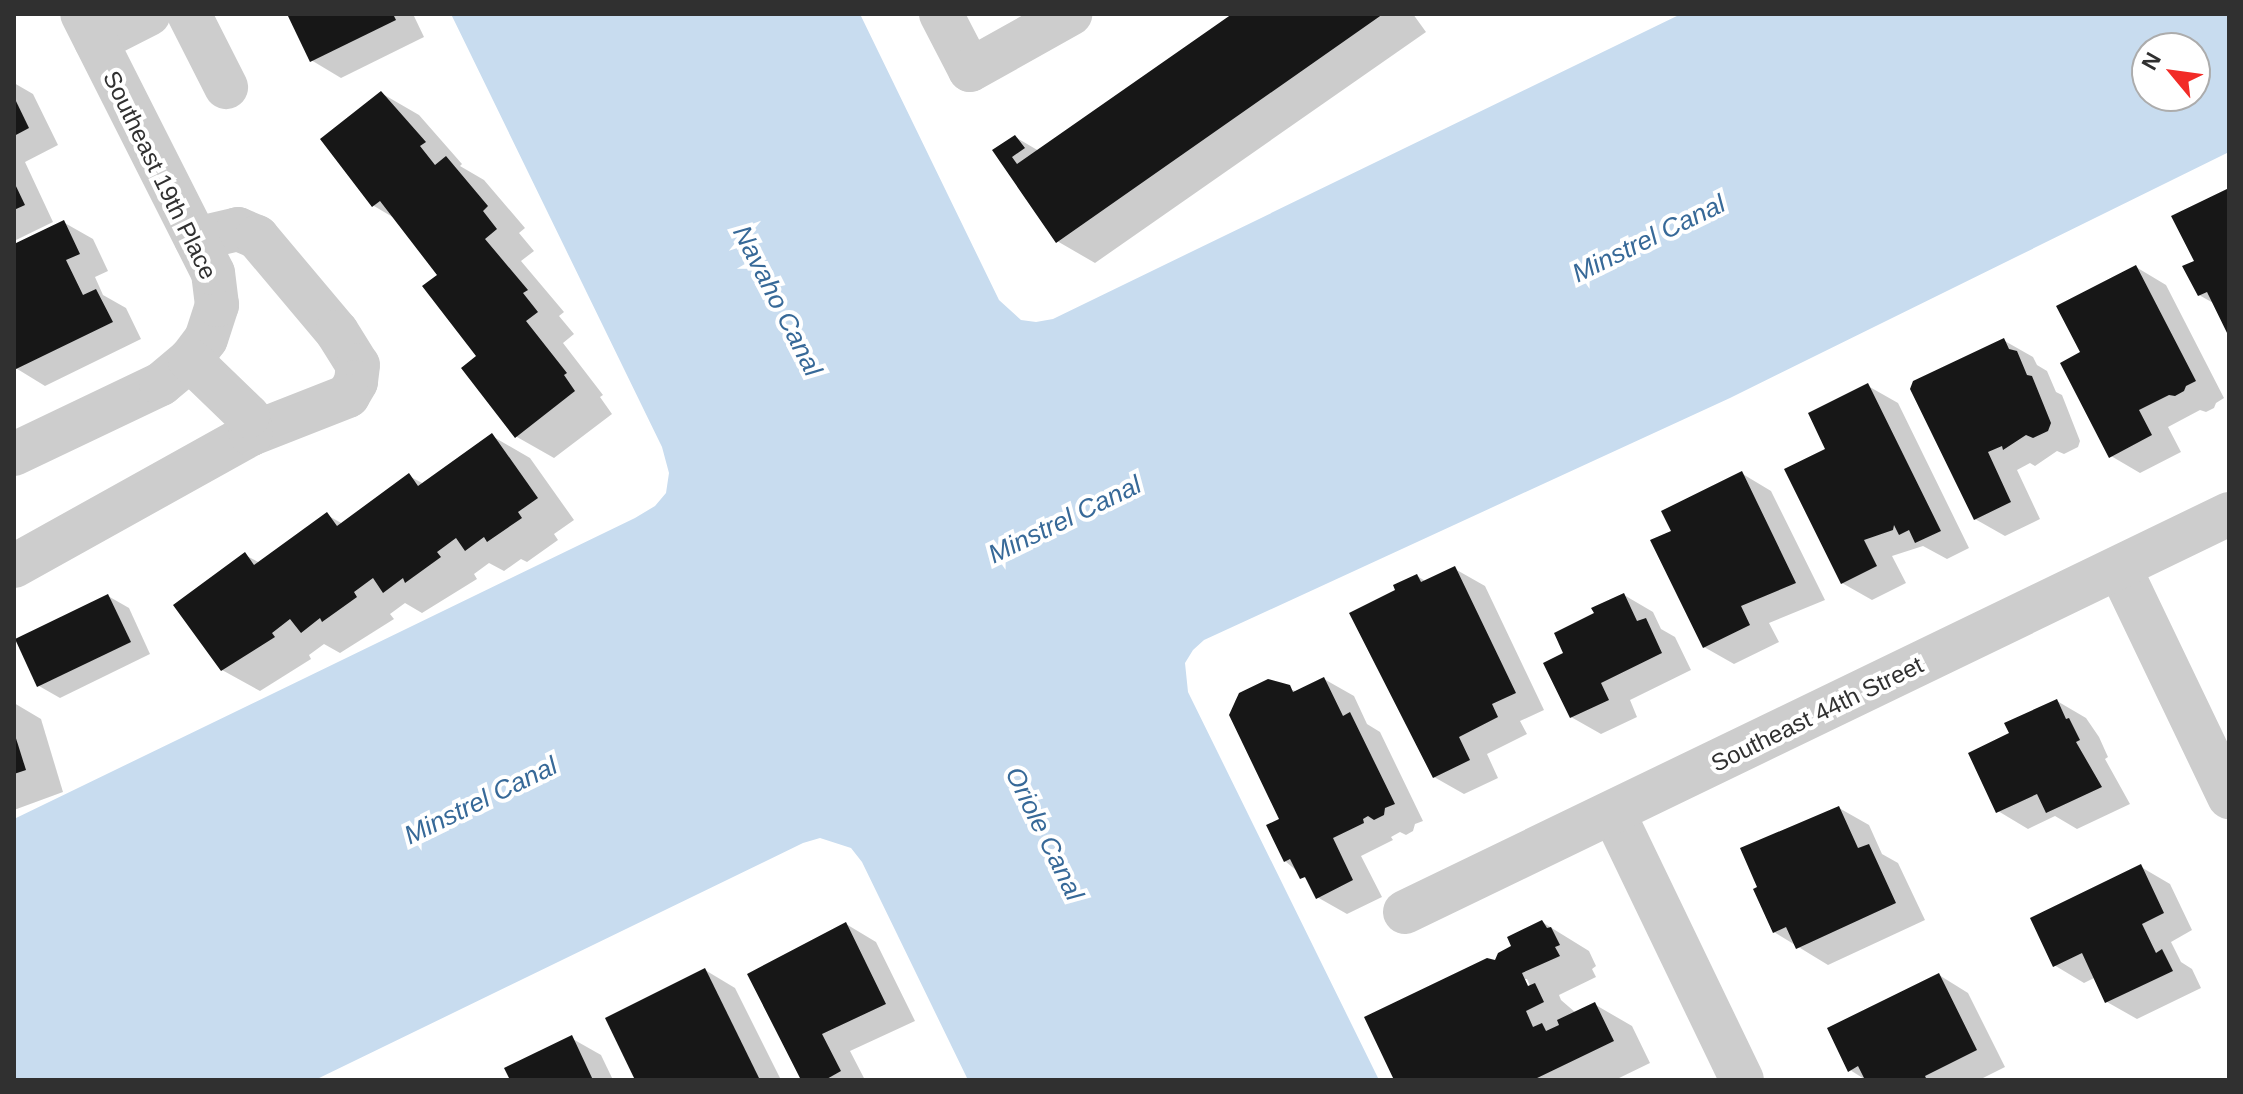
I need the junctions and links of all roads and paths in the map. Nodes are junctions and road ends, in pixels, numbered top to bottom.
1 (149, 14) edge
2 (189, 14) edge
3 (941, 14) edge
4 (1070, 14) edge
5 (89, 28) edge
6 (226, 87) dead end
7 (196, 239) junction
8 (198, 350) junction
9 (251, 434) junction
10 (14, 454) edge
11 (2229, 514) edge
12 (14, 566) edge
13 (2120, 569) junction
14 (2229, 797) edge
15 (1614, 814) junction
16 (1405, 912) dead end
17 (1742, 1080) edge

1 - 5 street
2 - 6 street
3 - 4 street
5 - 7 street, Southeast 19th Place
7 - 8 street, Southeast 19th Place
7 - 9 street
8 - 9 street
8 - 10 street
9 - 12 street
11 - 13 street, Southeast 44th Street
13 - 14 street
13 - 15 street, Southeast 44th Street
15 - 16 street, Southeast 44th Street
15 - 17 street

